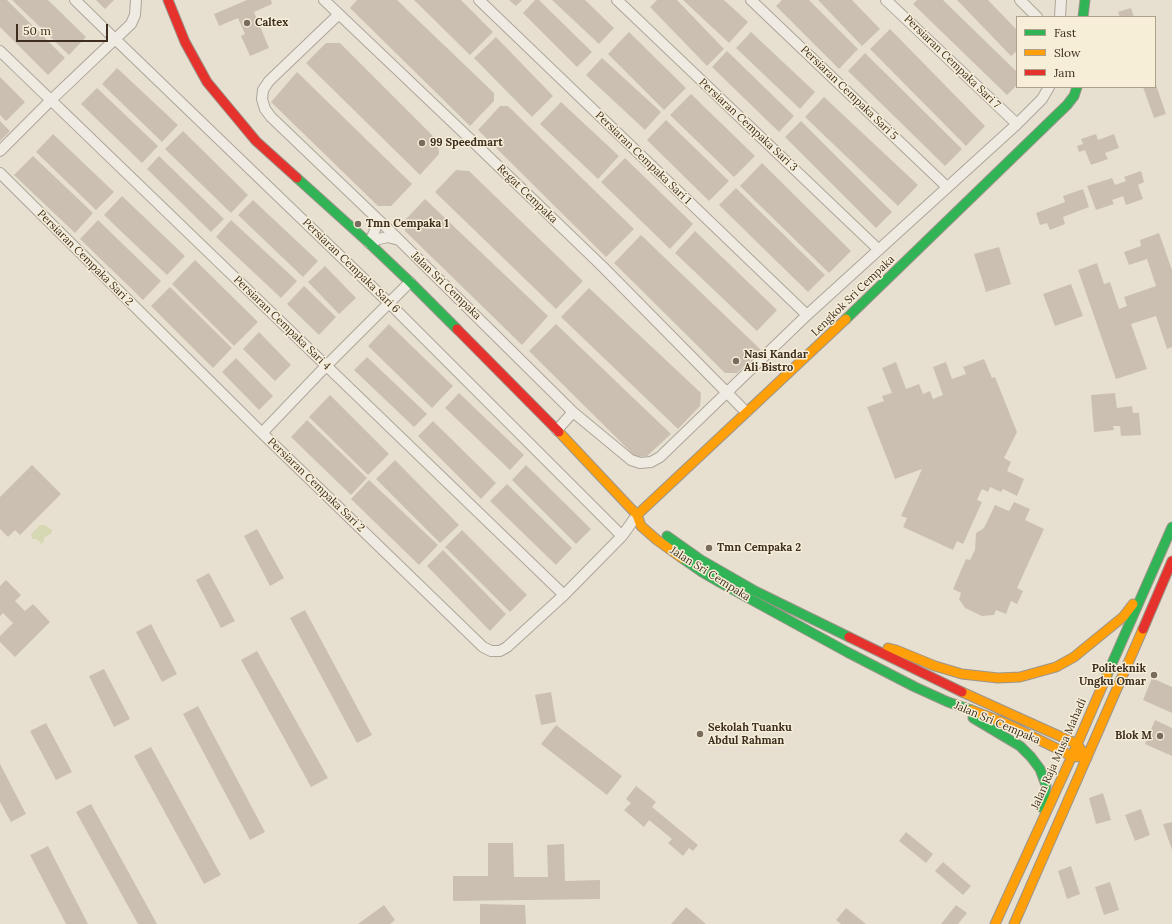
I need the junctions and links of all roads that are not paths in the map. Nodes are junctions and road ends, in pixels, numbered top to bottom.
1 (75, 0) edge
2 (136, 0) edge
3 (168, 0) edge
4 (324, 0) edge
5 (479, 0) edge
6 (617, 0) edge
7 (751, 0) edge
8 (886, 0) edge
9 (1020, 0) edge
10 (1061, 0) edge
11 (1085, 0) edge
12 (338, 15) junction
13 (1037, 16) edge
14 (1060, 16) edge
15 (1084, 16) edge
16 (115, 40) junction
17 (0, 51) edge
18 (1048, 88) edge
19 (1077, 88) edge
20 (51, 100) junction
21 (1017, 124) junction
22 (0, 151) edge
23 (0, 174) edge
24 (947, 187) junction
25 (373, 215) junction
26 (399, 240) junction
27 (369, 243) junction
28 (879, 250) junction
29 (410, 282) junction
30 (389, 303) junction
31 (808, 315) junction
32 (326, 366) junction
33 (727, 392) junction
34 (573, 412) junction
35 (746, 412) junction
36 (557, 430) junction
37 (262, 433) junction
38 (637, 516) junction
39 (1172, 527) edge
40 (622, 536) junction
41 (1172, 561) edge
42 (1146, 586) junction
43 (564, 595) junction
44 (854, 639) junction
45 (948, 702) junction
46 (1077, 744) junction
47 (1072, 756) junction
48 (1087, 758) junction
49 (1034, 838) junction
50 (995, 924) edge
51 (1014, 924) edge

1 - 16 street, Persiaran Cempaka Sari 6
2 - 16 street
3 - 27 street, Jalan Sri Cempaka
4 - 12 street, Regat Cempaka
5 - 31 street, Persiaran Cempaka Sari 1
6 - 28 street, Persiaran Cempaka Sari 3
7 - 24 street, Persiaran Cempaka Sari 5
8 - 21 street, Persiaran Cempaka Sari 7
9 - 13 street
10 - 14 street
11 - 15 street
12 - 25 street, Jalan Sri Cempaka
12 - 33 street, Regat Cempaka
16 - 20 street
16 - 30 street, Persiaran Cempaka Sari 6
17 - 20 street, Persiaran Cempaka Sari 4
18 - 21 street, Jalan Sri Cempaka
19 - 35 street, Lengkok Sri Cempaka
20 - 22 street
20 - 32 street, Persiaran Cempaka Sari 4
21 - 24 street, Jalan Sri Cempaka
23 - 37 street, Persiaran Cempaka Sari 2
24 - 28 street, Jalan Sri Cempaka
25 - 26 street, Jalan Sri Cempaka
25 - 27 street
26 - 27 street
26 - 34 street, Jalan Sri Cempaka
27 - 29 street, Jalan Sri Cempaka
28 - 31 street, Jalan Sri Cempaka
29 - 30 street
29 - 36 street, Jalan Sri Cempaka
30 - 32 street
30 - 40 street, Persiaran Cempaka Sari 6
31 - 33 street, Jalan Sri Cempaka
32 - 37 street
32 - 43 street, Persiaran Cempaka Sari 4
33 - 34 street, Jalan Sri Cempaka
33 - 35 street, Regat Cempaka
34 - 36 street
35 - 38 street, Lengkok Sri Cempaka
36 - 38 street, Jalan Sri Cempaka
37 - 43 street, Persiaran Cempaka Sari 2
38 - 40 street, Persiaran Cempaka Sari 2
38 - 44 street, Jalan Sri Cempaka
38 - 45 street, Jalan Sri Cempaka
39 - 42 street, Jalan Raja Musa Mahadi
40 - 43 street, Persiaran Cempaka Sari 2
41 - 48 street
42 - 44 street
42 - 46 street, Jalan Raja Musa Mahadi
44 - 46 street, Jalan Sri Cempaka
45 - 47 street, Jalan Sri Cempaka
45 - 49 street
46 - 47 street, Jalan Raja Musa Mahadi
46 - 48 street
47 - 48 street, Jalan Sri Cempaka
47 - 49 street, Jalan Raja Musa Mahadi
48 - 51 street
49 - 50 street, Jalan Raja Musa Mahadi

